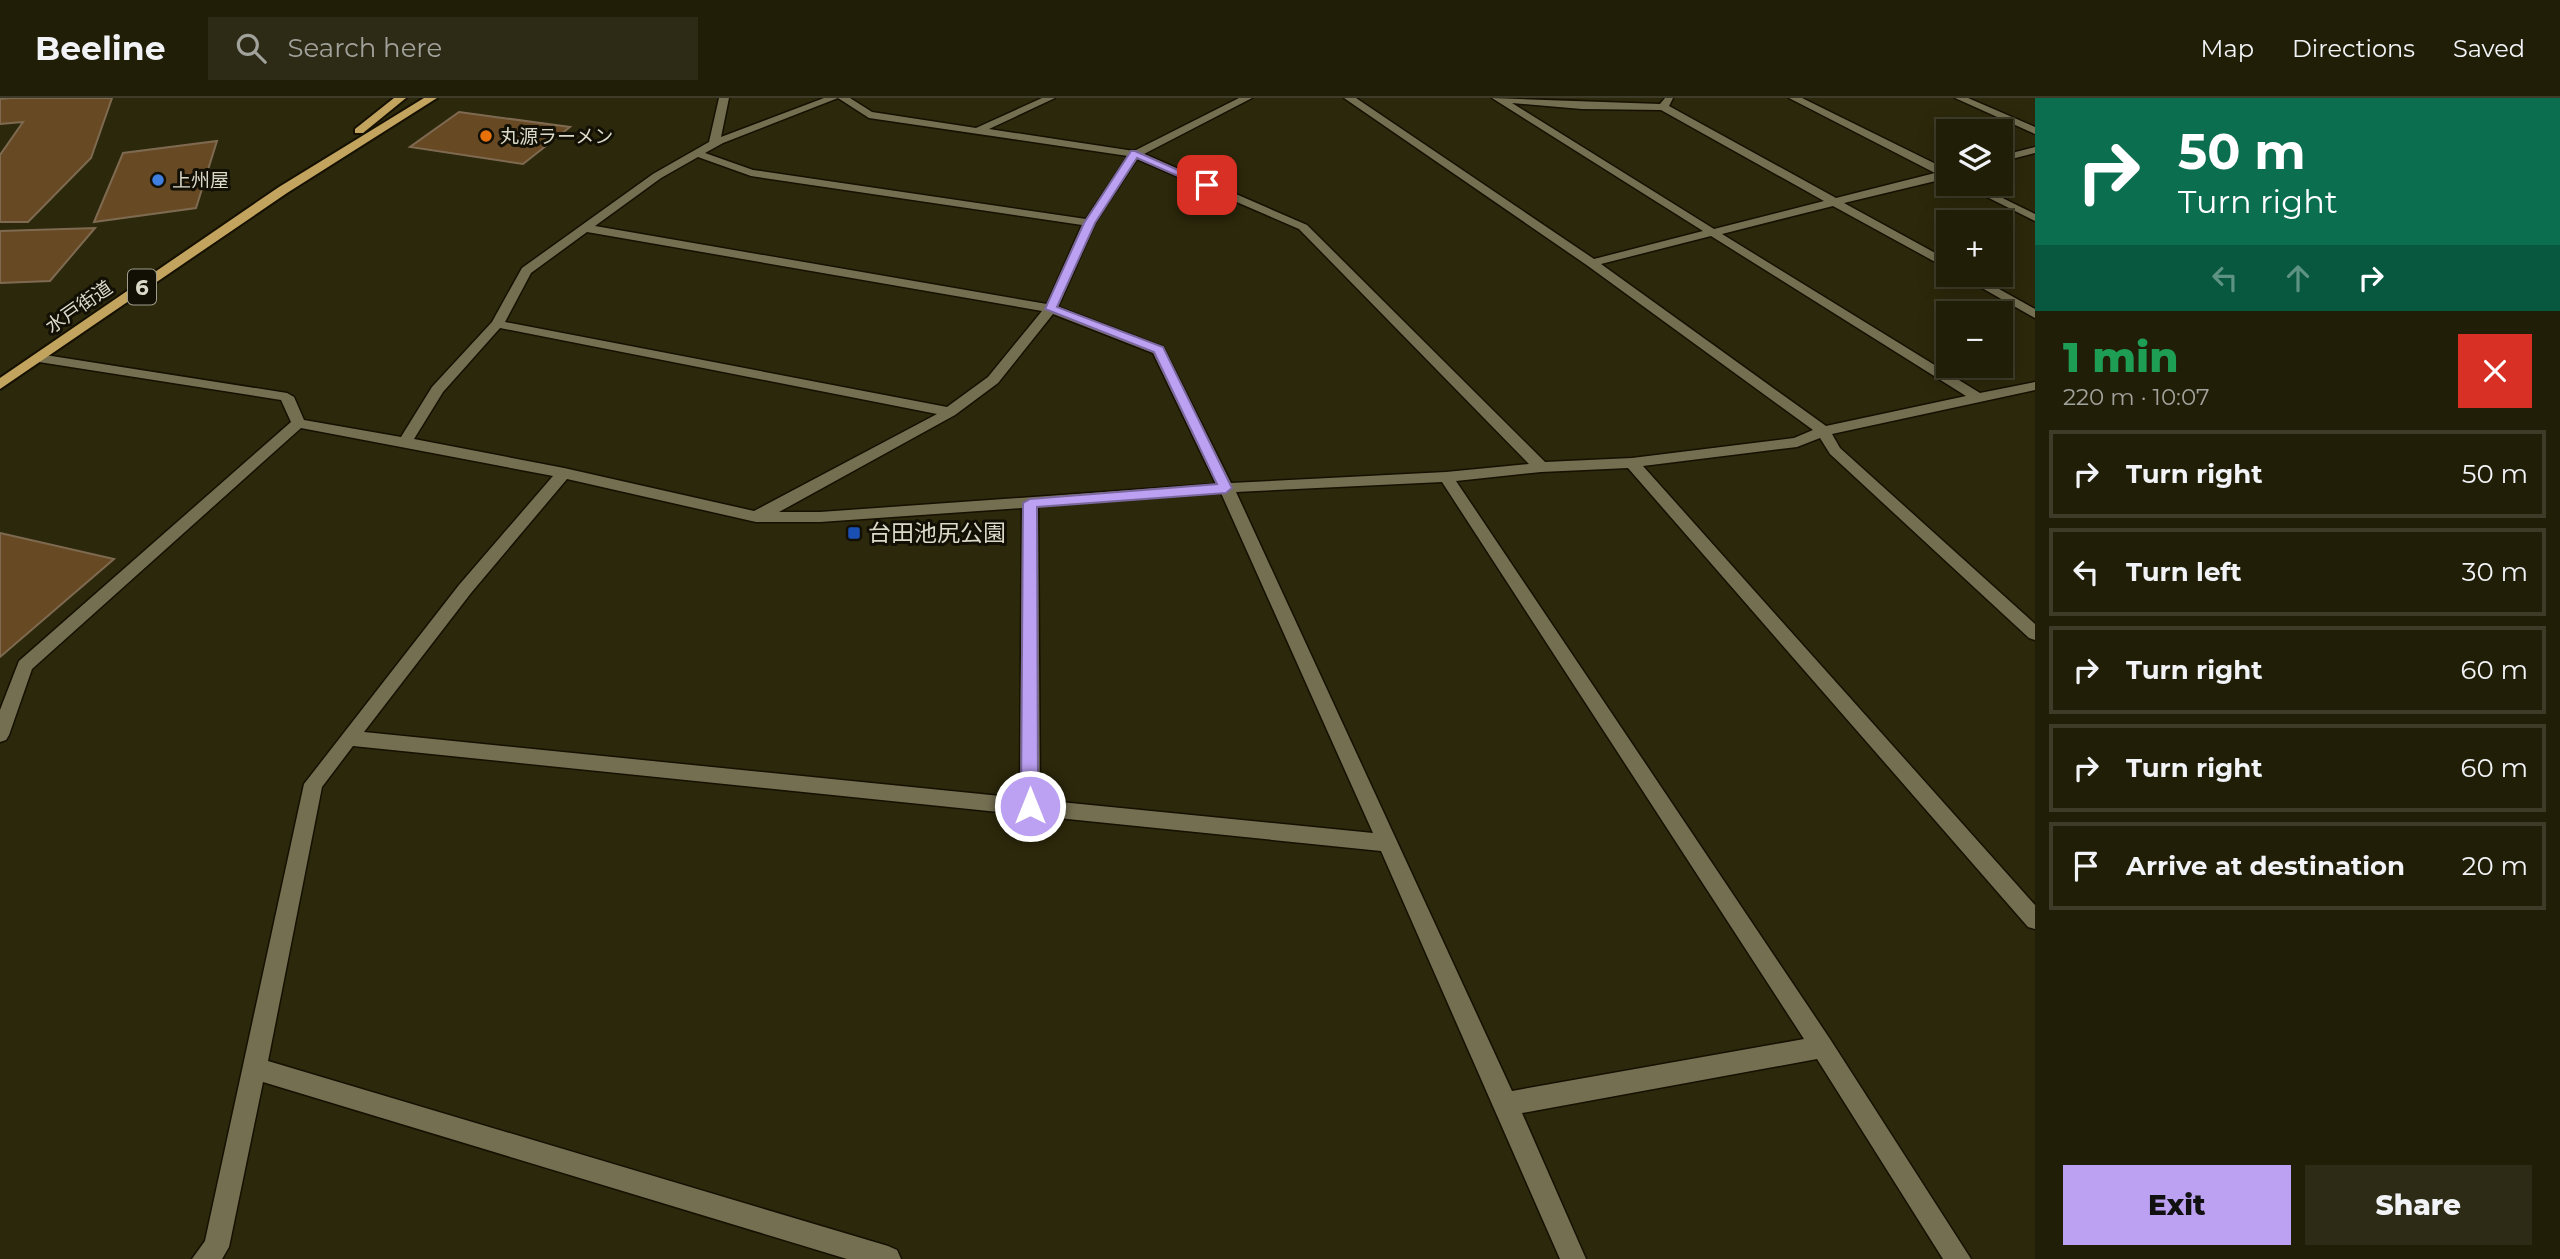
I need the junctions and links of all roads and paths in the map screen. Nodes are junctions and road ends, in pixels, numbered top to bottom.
1 (401, 98) edge
2 (432, 98) edge
3 (724, 98) edge
4 (833, 98) edge
5 (843, 98) edge
6 (1050, 98) edge
7 (1247, 98) edge
8 (1349, 98) edge
9 (1496, 98) edge
10 (1794, 98) edge
11 (1960, 98) edge
12 (1666, 103) edge
13 (979, 130) junction
14 (2035, 131) edge
15 (714, 144) junction
16 (2035, 150) edge
17 (698, 153) junction
18 (1135, 153) junction
19 (2013, 156) edge
20 (1936, 169) edge
21 (1936, 177) edge
22 (284, 190) junction
23 (1990, 196) edge
24 (1835, 202) junction
25 (2035, 218) edge
26 (1089, 223) junction
27 (584, 228) junction
28 (1714, 233) junction
29 (1936, 258) edge
30 (1592, 263) junction
31 (1987, 287) edge
32 (1051, 309) junction
33 (2035, 314) edge
34 (496, 324) junction
35 (38, 358) junction
36 (0, 385) edge
37 (2035, 387) edge
38 (1978, 398) junction
39 (950, 412) junction
40 (298, 423) junction
41 (1823, 431) junction
42 (405, 442) junction
43 (1632, 463) junction
44 (1541, 467) junction
45 (564, 473) junction
46 (1446, 477) junction
47 (1226, 488) junction
48 (1030, 503) junction
49 (756, 517) junction
50 (2035, 634) edge
51 (0, 735) edge
52 (349, 738) junction
53 (1030, 806) junction
54 (1385, 843) junction
55 (2035, 920) edge
56 (1822, 1047) junction
57 (255, 1068) junction
58 (1506, 1104) junction
59 (205, 1259) edge
60 (888, 1259) edge
61 (1573, 1259) edge
62 (1958, 1259) edge

1 - 22 highway, 水戸街道 / 6
2 - 22 highway, 水戸街道 / 6
3 - 15 street
4 - 15 street
5 - 13 street
6 - 13 street
7 - 18 street
8 - 30 street
9 - 12 street
9 - 28 street
10 - 20 street
11 - 14 street
12 - 24 street
13 - 18 street
15 - 17 street
16 - 19 street
17 - 26 street
17 - 27 street
18 - 26 street
18 - 44 street
21 - 24 street
22 - 35 highway, 水戸街道 / 6
23 - 25 street
24 - 28 street
24 - 29 street
26 - 32 street
27 - 32 street
27 - 34 street
28 - 30 street
28 - 38 street
30 - 41 street
31 - 33 street
32 - 39 street
32 - 47 street
34 - 39 street
34 - 42 street
35 - 36 highway, 水戸街道 / 6
35 - 40 street
37 - 38 street
38 - 41 street
39 - 49 street
40 - 42 street
40 - 51 street
41 - 43 street
41 - 50 street
42 - 45 street
43 - 44 street
43 - 55 street
44 - 46 street
45 - 49 street
45 - 52 street
46 - 47 street
46 - 56 street
47 - 48 street
47 - 54 street
48 - 49 street
48 - 53 street
52 - 53 street
52 - 57 street
53 - 54 street
54 - 58 street
56 - 58 street
56 - 62 street
57 - 59 street
57 - 60 street
58 - 61 street

